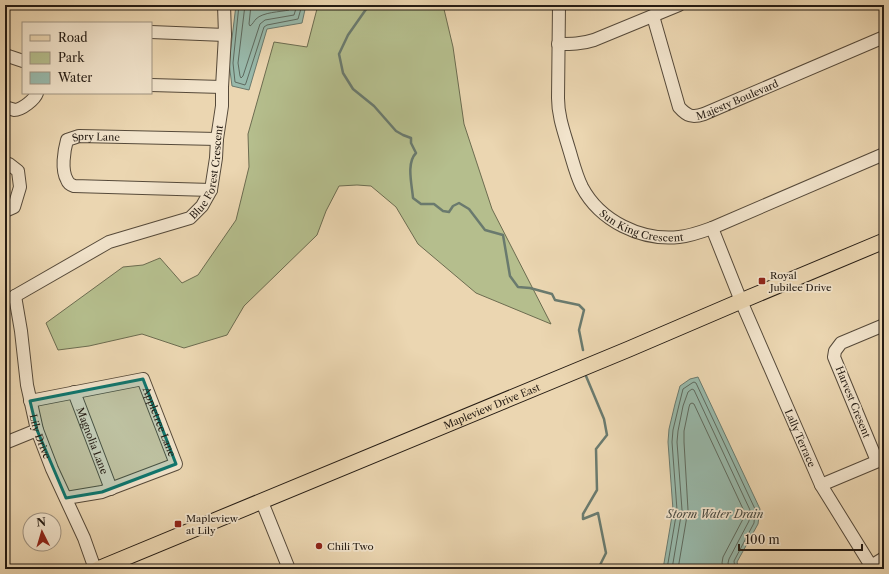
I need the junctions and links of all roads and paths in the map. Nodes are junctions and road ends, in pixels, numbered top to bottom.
1 (224, 5) edge
2 (559, 5) edge
3 (678, 5) edge
4 (653, 16) junction
5 (152, 32) edge
6 (225, 35) junction
7 (884, 38) edge
8 (558, 44) junction
9 (5, 55) edge
10 (22, 61) edge
11 (152, 85) edge
12 (222, 87) junction
13 (37, 94) edge
14 (5, 107) edge
15 (217, 139) junction
16 (884, 154) edge
17 (5, 163) edge
18 (211, 190) junction
19 (5, 211) edge
20 (712, 228) junction
21 (884, 241) edge
22 (10, 294) edge
23 (742, 301) junction
24 (884, 325) edge
25 (74, 392) junction
26 (30, 401) junction
27 (37, 430) junction
28 (5, 442) edge
29 (880, 460) edge
30 (821, 485) junction
31 (111, 489) junction
32 (66, 498) junction
33 (262, 502) junction
34 (884, 558) edge
35 (872, 567) edge
36 (95, 569) edge
37 (98, 569) edge
38 (289, 569) edge

1 - 6 street, Blue Forest Crescent
2 - 8 street, Sun King Crescent
3 - 4 street
4 - 7 street, Majesty Boulevard
4 - 8 street
5 - 6 street
6 - 12 street, Blue Forest Crescent
8 - 20 street, Sun King Crescent
9 - 10 street
11 - 12 street
12 - 15 street, Blue Forest Crescent
13 - 14 street
15 - 18 street, Blue Forest Crescent
15 - 18 street, Spry Lane
16 - 20 street, Sun King Crescent
17 - 19 street
18 - 22 street, Blue Forest Crescent
20 - 23 street
21 - 23 main road, Mapleview Drive East
22 - 26 street, Lily Drive
23 - 30 street, Lally Terrace
23 - 33 main road, Mapleview Drive East
24 - 29 street, Harvest Cresent
25 - 26 street, Appletree Lane
25 - 31 street, Magnolia Lane
25 - 31 street, Appletree Lane
26 - 27 street, Lily Drive
27 - 28 street
27 - 32 street, Lily Drive
29 - 30 street
30 - 35 street, Lally Terrace
31 - 32 street, Appletree Lane
32 - 36 street, Lily Drive
33 - 37 main road, Mapleview Drive East
33 - 38 street
34 - 35 street

